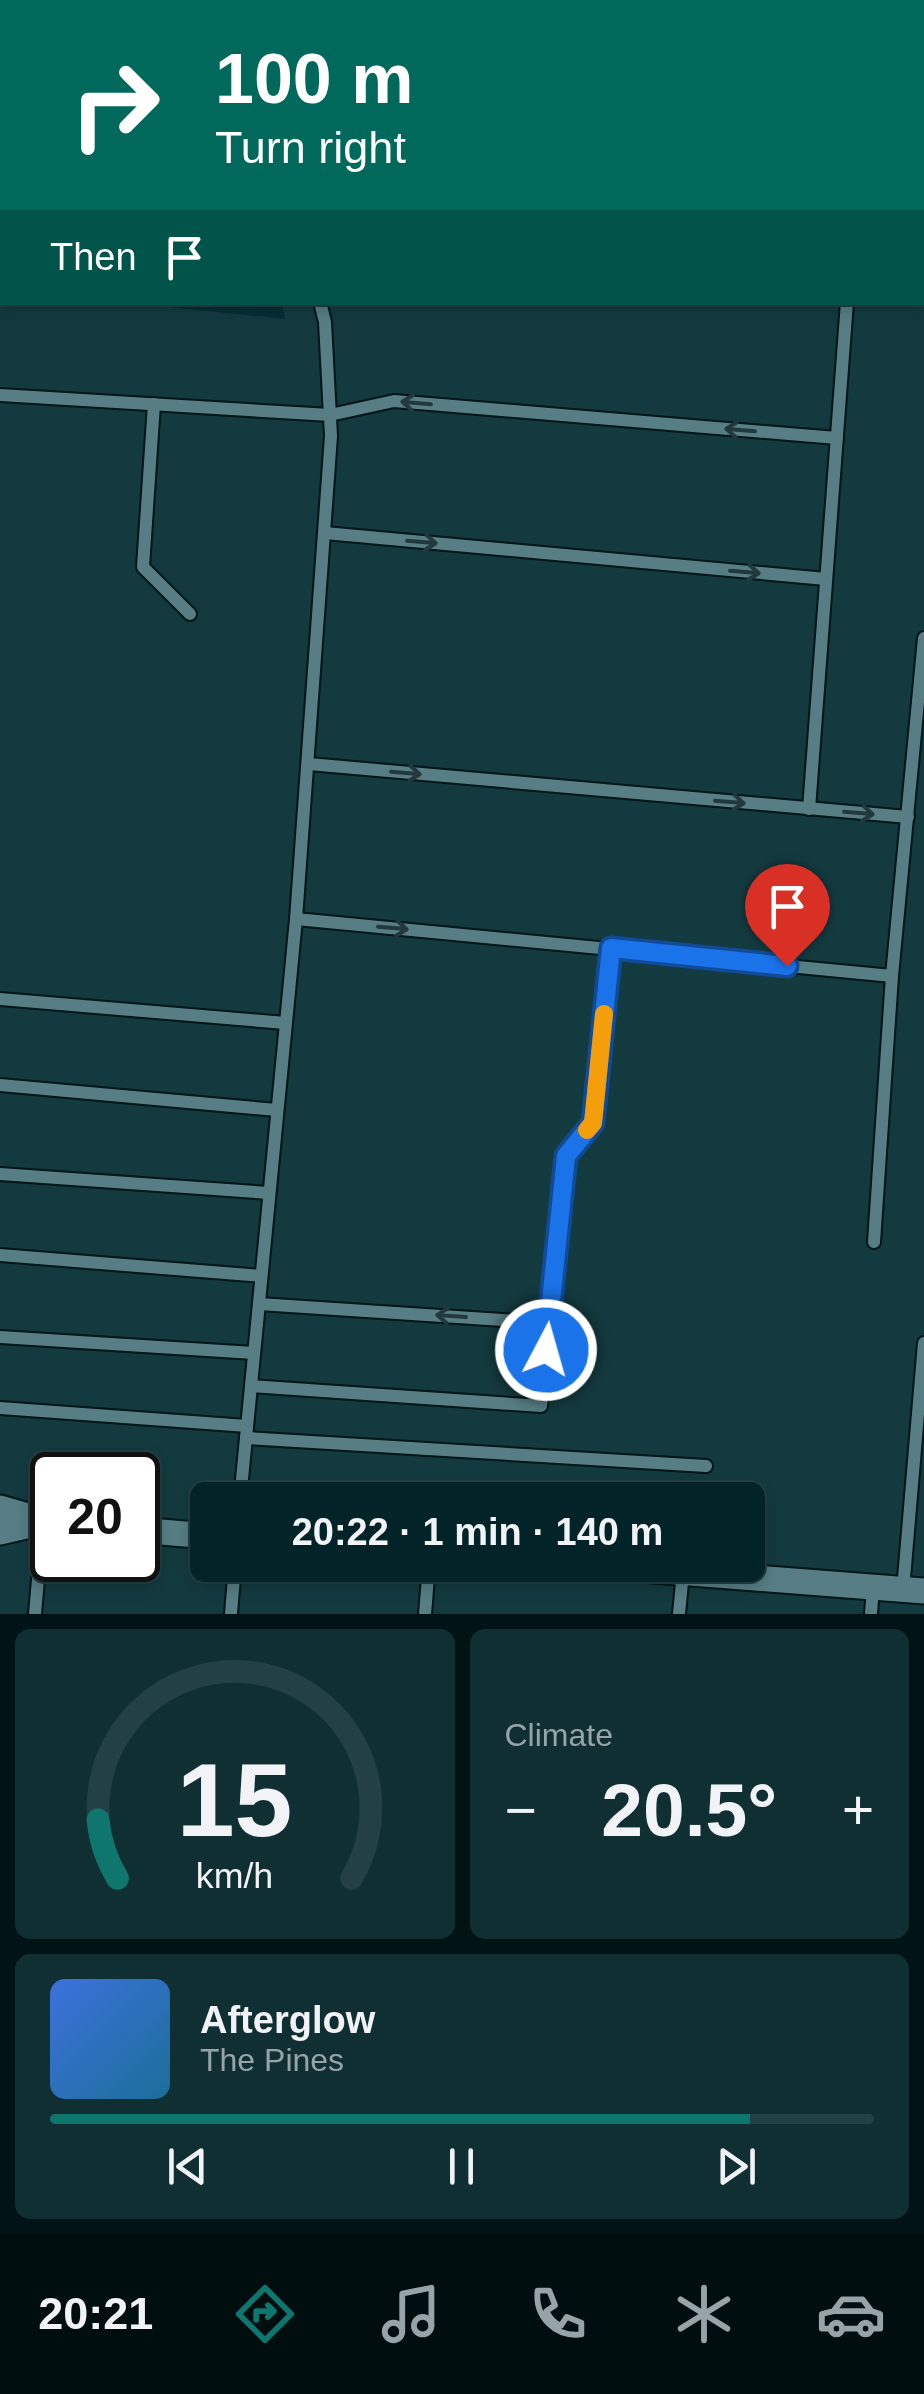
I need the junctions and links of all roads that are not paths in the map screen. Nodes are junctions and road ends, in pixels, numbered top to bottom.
1 (321, 305) edge
2 (847, 305) edge
3 (0, 395) edge
4 (154, 404) junction
5 (330, 415) junction
6 (837, 438) junction
7 (325, 533) junction
8 (826, 579) junction
9 (190, 614) dead end
10 (924, 638) edge
11 (309, 764) junction
12 (809, 809) junction
13 (908, 818) junction
14 (296, 919) junction
15 (611, 948) junction
16 (892, 976) junction
17 (0, 1000) edge
18 (285, 1024) junction
19 (0, 1086) edge
20 (276, 1110) junction
21 (0, 1174) edge
22 (269, 1193) junction
23 (874, 1242) dead end
24 (0, 1255) edge
25 (261, 1276) junction
26 (259, 1304) junction
27 (549, 1323) junction
28 (0, 1337) edge
29 (924, 1344) edge
30 (254, 1354) junction
31 (251, 1386) junction
32 (0, 1408) edge
33 (246, 1432) junction
34 (706, 1466) dead end
35 (242, 1482) edge
36 (0, 1508) edge
37 (30, 1517) edge
38 (30, 1526) edge
39 (0, 1532) edge
40 (160, 1532) edge
41 (190, 1534) edge
42 (765, 1578) edge
43 (40, 1582) edge
44 (234, 1582) edge
45 (428, 1582) edge
46 (682, 1582) edge
47 (873, 1587) junction
48 (913, 1590) edge
49 (35, 1614) edge
50 (231, 1614) edge
51 (425, 1614) edge
52 (679, 1614) edge
53 (871, 1614) edge

1 - 5 lane
2 - 6 lane
3 - 4 lane
4 - 5 lane
4 - 9 lane
6 -> 5 lane
5 - 7 lane
6 - 8 lane
7 -> 8 lane
7 - 11 lane
8 - 12 lane
10 - 13 lane
11 -> 12 lane
11 - 14 lane
12 -> 13 lane
13 - 16 lane
14 -> 15 lane
14 - 18 lane
15 - 16 lane
15 - 27 lane
16 - 23 lane
17 - 18 lane
18 - 20 lane
19 - 20 lane
20 - 22 lane
21 - 22 lane
22 - 25 lane
24 - 25 lane
25 - 26 lane
27 -> 26 lane
26 - 30 lane
27 - 31 lane
28 - 30 lane
29 - 48 lane
30 - 31 lane
31 - 33 lane
32 - 33 lane
33 - 34 lane
33 - 35 lane
36 - 37 main road
38 - 39 main road
40 - 41 main road
42 - 47 main road
43 - 49 lane
44 - 50 lane
45 - 51 lane
46 - 52 lane
47 - 48 main road
47 - 53 lane

